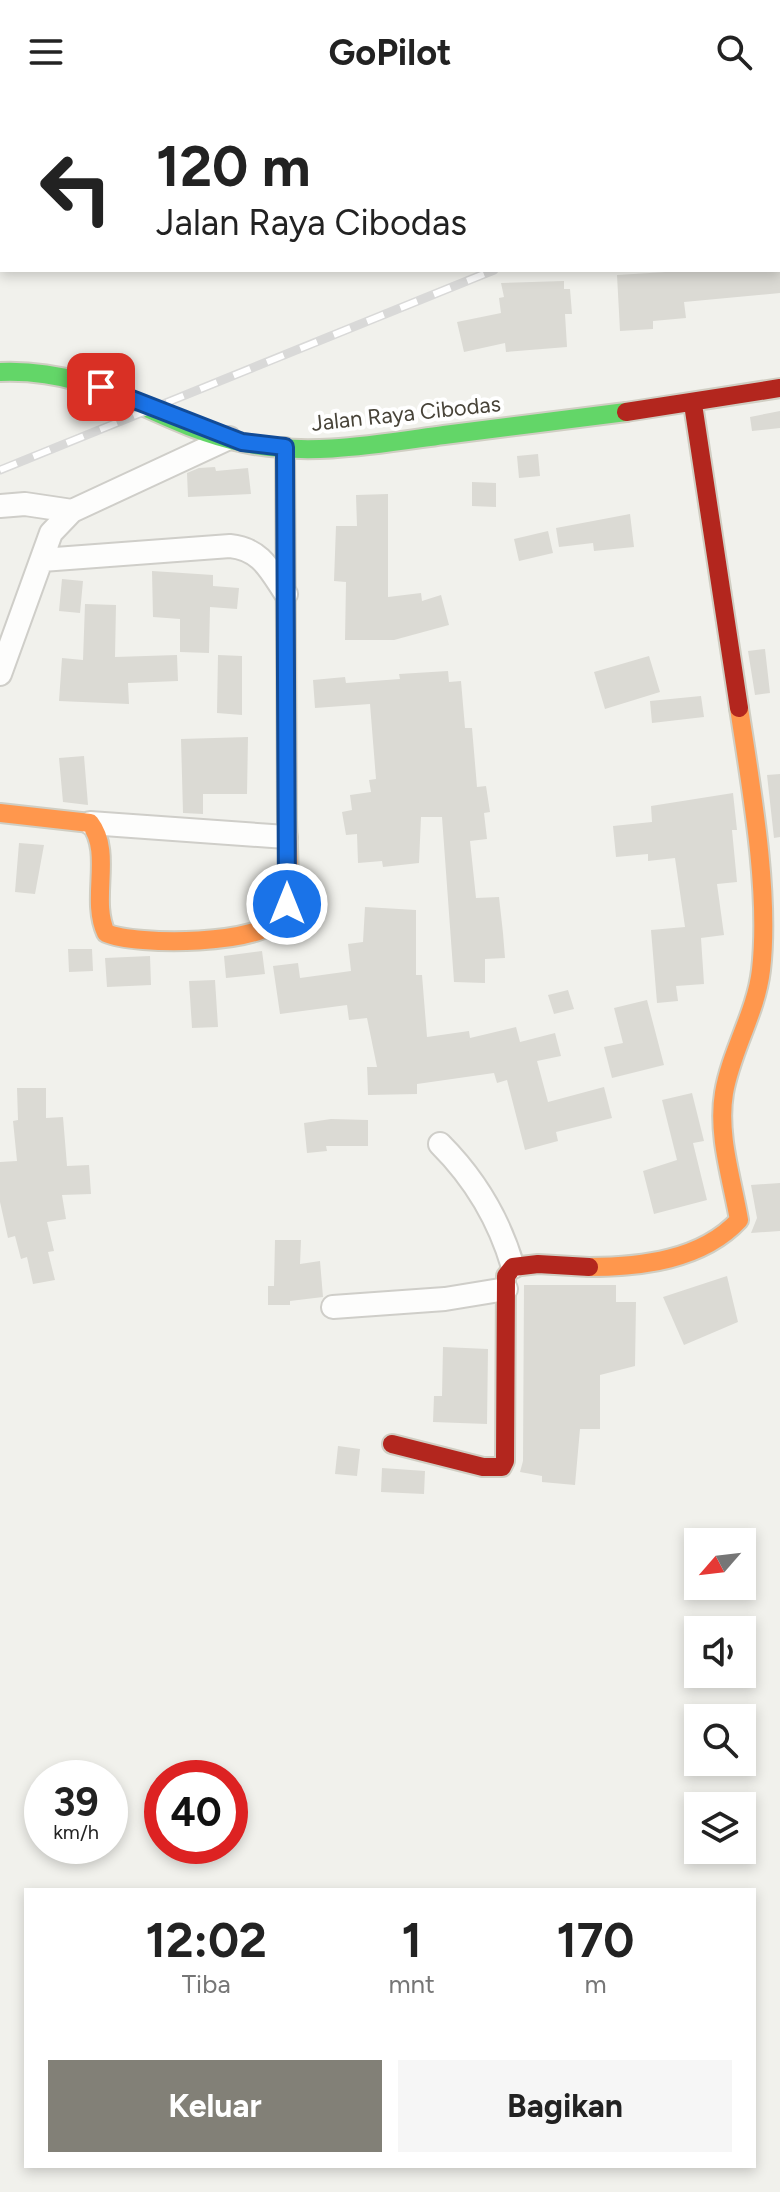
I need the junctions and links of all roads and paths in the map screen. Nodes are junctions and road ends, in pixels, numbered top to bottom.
1 (0, 372) edge
2 (780, 388) edge
3 (693, 404) junction
4 (230, 438) junction
5 (285, 447) junction
6 (0, 506) edge
7 (72, 511) junction
8 (42, 560) junction
9 (287, 595) junction
10 (0, 674) edge
11 (0, 813) edge
12 (90, 823) junction
13 (286, 837) junction
14 (769, 898) edge
15 (440, 1144) dead end
16 (509, 1278) junction
17 (333, 1307) dead end
18 (392, 1444) dead end

1 - 4 main road, Jalan Raya Cibodas
2 - 3 main road, Jalan Raya Cibodas
3 - 5 main road, Jalan Raya Cibodas
3 - 14 main road
4 - 5 main road, Jalan Raya Cibodas
4 - 7 street
5 - 9 main road
6 - 7 street
7 - 8 street
8 - 9 street
8 - 10 street
9 - 13 main road
11 - 12 main road
12 - 13 street
12 - 13 main road
14 - 16 main road
15 - 16 street
16 - 17 street
16 - 18 main road

